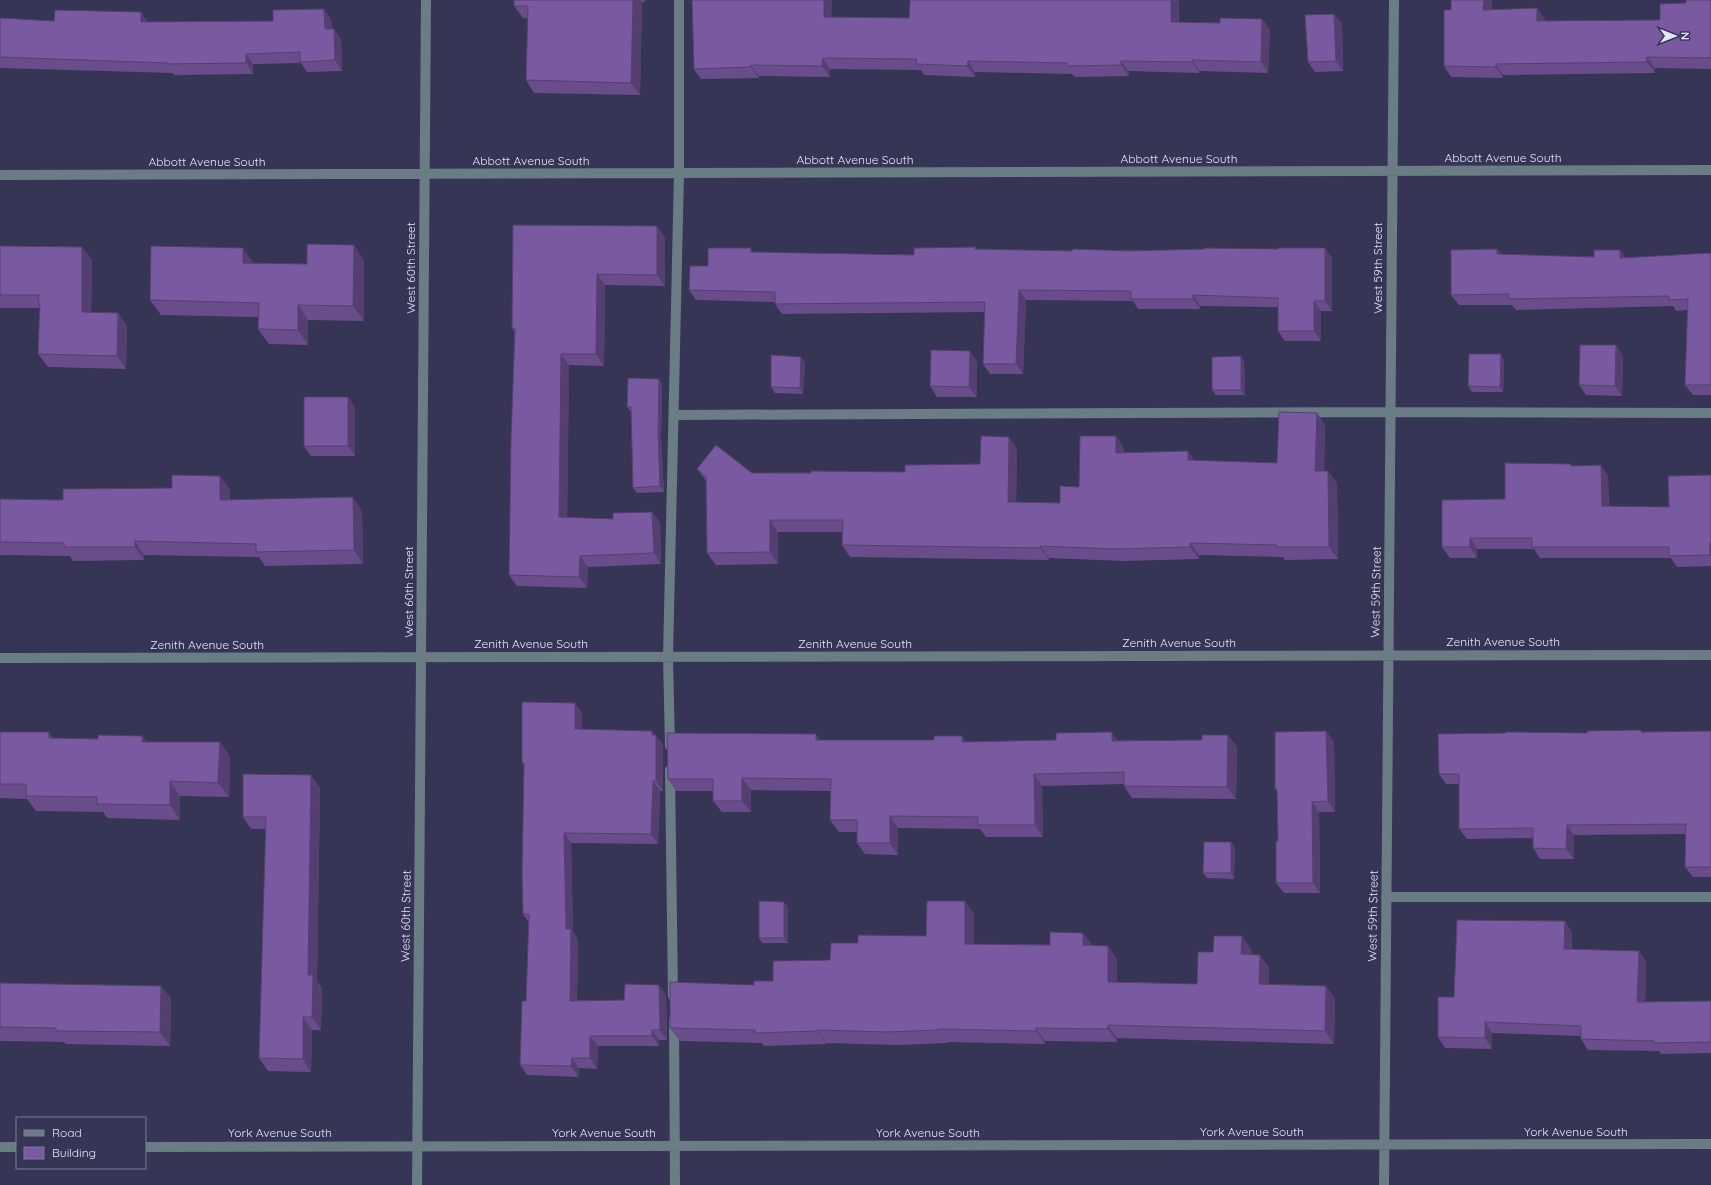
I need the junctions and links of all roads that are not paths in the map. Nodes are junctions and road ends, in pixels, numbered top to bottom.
1 (426, 0) edge
2 (679, 0) edge
3 (1394, 0) edge
4 (1711, 170) edge
5 (1392, 171) junction
6 (679, 173) junction
7 (424, 174) junction
8 (0, 175) edge
9 (1390, 412) junction
10 (1711, 413) edge
11 (674, 415) junction
12 (1711, 655) edge
13 (1388, 656) junction
14 (422, 657) junction
15 (668, 657) junction
16 (0, 658) edge
17 (1386, 897) junction
18 (1711, 897) edge
19 (1711, 1144) edge
20 (1384, 1145) junction
21 (417, 1146) junction
22 (675, 1146) junction
23 (0, 1147) edge
24 (16, 1147) edge
25 (146, 1147) edge
26 (417, 1185) edge
27 (675, 1185) edge
28 (1384, 1185) edge

1 - 7 street, West 60th Street
2 - 6 street
3 - 5 street, West 59th Street
4 - 5 street, Abbott Avenue South
5 - 6 street, Abbott Avenue South
5 - 9 street, West 59th Street
6 - 7 street, Abbott Avenue South
6 - 11 street
7 - 8 street, Abbott Avenue South
7 - 14 street, West 60th Street
9 - 10 street
9 - 11 street
9 - 13 street, West 59th Street
11 - 15 street
12 - 13 street, Zenith Avenue South
13 - 15 street, Zenith Avenue South
13 - 17 street, West 59th Street
14 - 15 street, Zenith Avenue South
14 - 16 street, Zenith Avenue South
14 - 21 street, West 60th Street
15 - 22 street
17 - 18 street
17 - 20 street, West 59th Street
19 - 20 street, York Avenue South
20 - 22 street, York Avenue South
20 - 28 street, West 59th Street
21 - 22 street, York Avenue South
21 - 25 street, York Avenue South
21 - 26 street, West 60th Street
22 - 27 street
23 - 24 street

